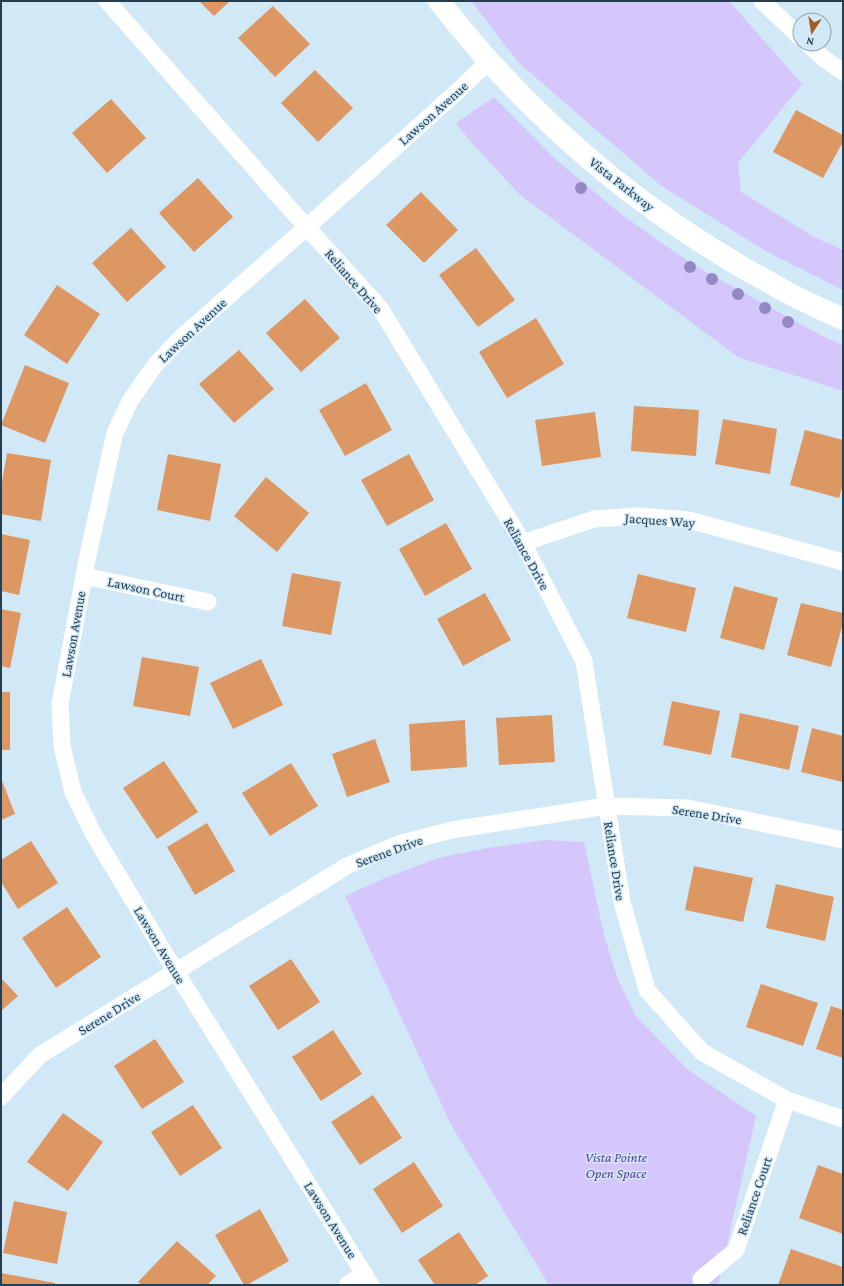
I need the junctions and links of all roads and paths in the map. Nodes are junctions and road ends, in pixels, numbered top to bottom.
1 (107, 1) edge
2 (439, 1) edge
3 (762, 1) edge
4 (792, 29) edge
5 (817, 52) edge
6 (489, 61) junction
7 (843, 72) edge
8 (307, 228) junction
9 (843, 319) edge
10 (523, 543) junction
11 (843, 562) edge
12 (84, 576) junction
13 (208, 602) dead end
14 (607, 806) junction
15 (843, 840) edge
16 (176, 972) junction
17 (1, 1097) edge
18 (787, 1100) junction
19 (843, 1119) edge
20 (368, 1279) edge
21 (701, 1279) dead end
22 (347, 1285) edge

1 - 8 street, Reliance Drive
2 - 6 street, Vista Parkway
3 - 4 street
5 - 7 street
6 - 8 street, Lawson Avenue
6 - 9 street, Vista Parkway
8 - 10 street, Reliance Drive
8 - 12 street, Lawson Avenue
10 - 11 street, Jacques Way
10 - 14 street, Reliance Drive
12 - 13 street, Lawson Court
12 - 16 street, Lawson Avenue
14 - 15 street, Serene Drive
14 - 16 street, Serene Drive
14 - 18 street, Reliance Drive
16 - 17 street, Serene Drive
16 - 20 street, Lawson Avenue
18 - 19 street, Reliance Drive
18 - 21 street, Reliance Court
20 - 22 street

